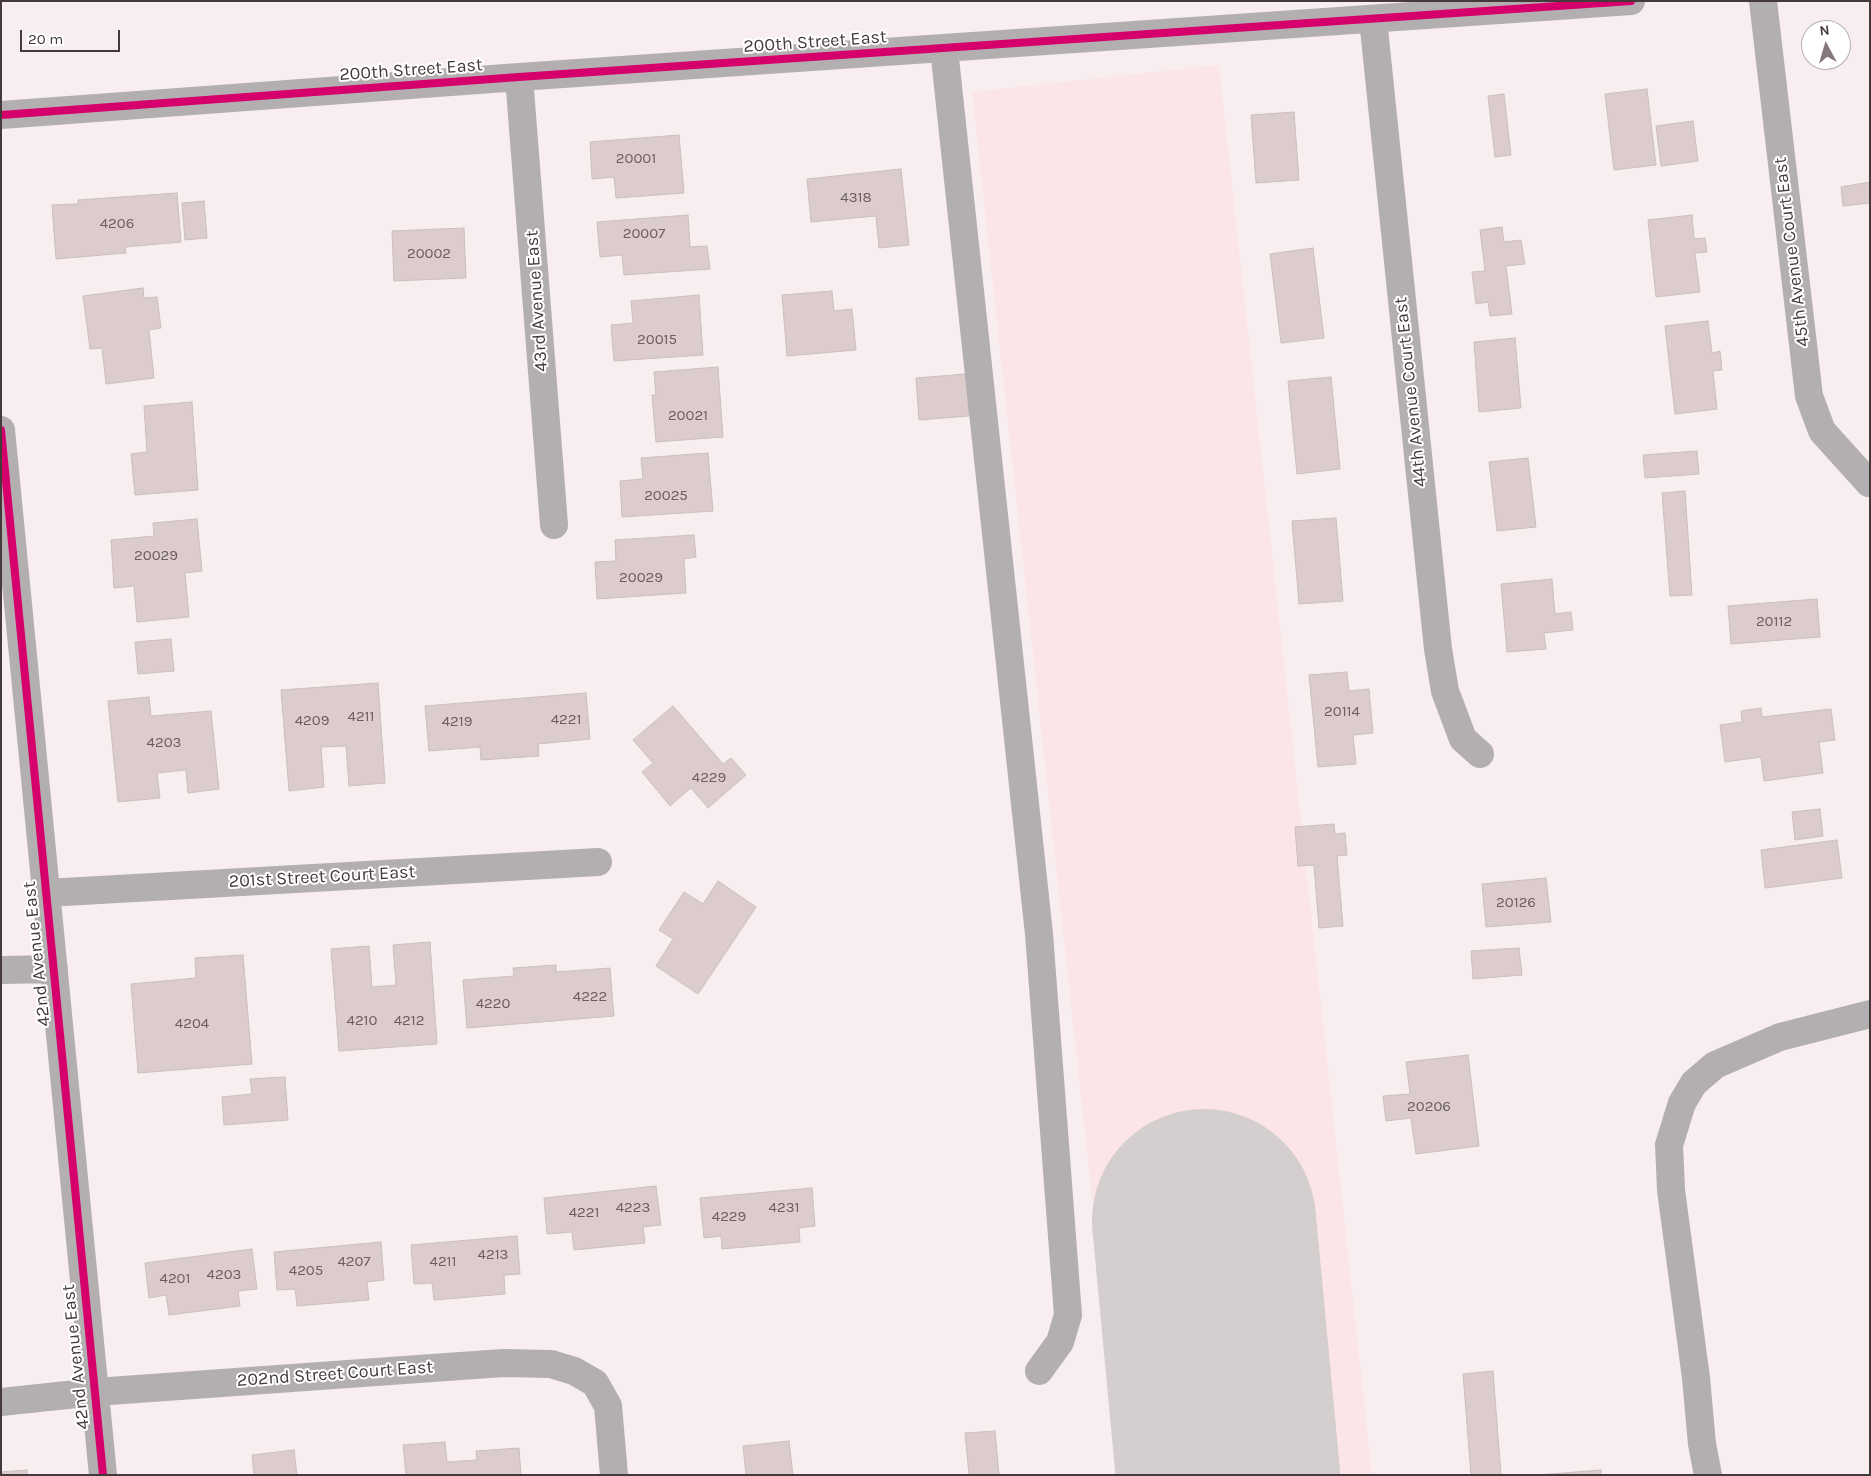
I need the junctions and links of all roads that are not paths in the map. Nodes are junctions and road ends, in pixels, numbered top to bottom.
1 (1631, 1) edge
2 (1763, 1) edge
3 (1373, 19) junction
4 (944, 49) junction
5 (519, 77) junction
6 (1, 115) edge
7 (1, 430) edge
8 (1869, 482) edge
9 (554, 525) dead end
10 (1480, 754) dead end
11 (598, 862) dead end
12 (46, 893) junction
13 (54, 969) junction
14 (1, 970) edge
15 (1870, 1014) edge
16 (1039, 1371) dead end
17 (95, 1392) junction
18 (1, 1402) edge
19 (103, 1475) edge
20 (614, 1475) edge
21 (1708, 1475) edge

1 - 3 street, 200th Street East
2 - 8 street, 45th Avenue Court East
3 - 4 street, 200th Street East
3 - 10 street, 44th Avenue Court East
4 - 5 street, 200th Street East
4 - 16 street
5 - 6 street, 200th Street East
5 - 9 street, 43rd Avenue East
7 - 12 street, 42nd Avenue East
11 - 12 street, 201st Street Court East
12 - 13 street, 42nd Avenue East
13 - 14 street
13 - 17 street, 42nd Avenue East
15 - 21 street
17 - 18 street, 202nd Street Court East
17 - 19 street, 42nd Avenue East
17 - 20 street, 202nd Street Court East

